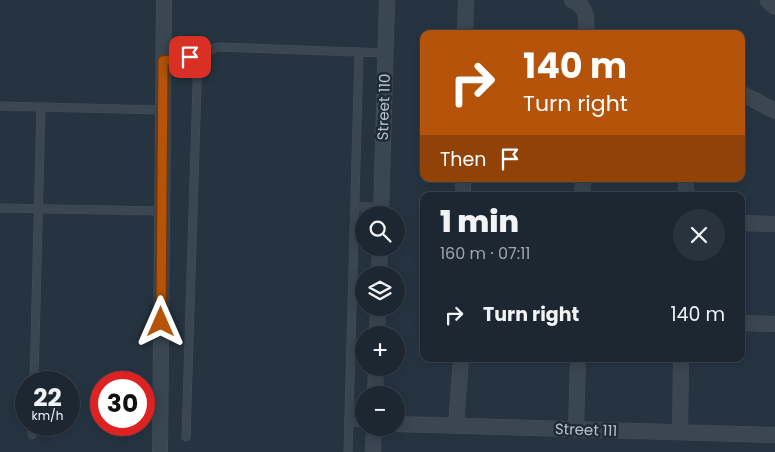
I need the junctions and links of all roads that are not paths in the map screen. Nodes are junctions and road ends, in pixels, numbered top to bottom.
1 (164, 0) edge
2 (387, 0) edge
3 (466, 0) edge
4 (572, 0) edge
5 (769, 0) edge
6 (775, 5) edge
7 (465, 30) edge
8 (586, 30) edge
9 (359, 52) junction
10 (385, 52) junction
11 (198, 53) junction
12 (163, 61) junction
13 (745, 94) edge
14 (0, 106) edge
15 (41, 107) junction
16 (162, 110) junction
17 (775, 111) edge
18 (381, 206) edge
19 (354, 207) joint
20 (0, 208) edge
21 (38, 209) junction
22 (162, 211) junction
23 (745, 223) edge
24 (775, 224) edge
25 (745, 323) edge
26 (775, 324) edge
27 (461, 362) edge
28 (578, 362) edge
29 (681, 362) edge
30 (34, 371) edge
31 (349, 422) junction
32 (355, 422) edge
33 (405, 424) edge
34 (456, 426) junction
35 (576, 429) junction
36 (680, 432) junction
37 (775, 435) edge
38 (374, 436) edge
39 (186, 437) dead end
40 (160, 452) edge
41 (348, 452) edge
42 (373, 452) edge

1 - 12 street
2 - 10 street, Street 110
3 - 7 street
4 - 8 street
5 - 6 street
9 - 10 lane
9 - 11 lane
9 - 19 lane
10 - 18 street, Street 110
11 - 12 lane
11 - 39 lane
12 - 16 street
13 - 17 street
14 - 15 lane
15 - 16 lane
15 - 21 lane
16 - 22 street
19 - 31 lane
20 - 21 lane
21 - 22 lane
21 - 30 lane
22 - 40 street
23 - 24 street
25 - 26 street
27 - 34 street
28 - 35 street
29 - 36 street
31 - 32 lane
31 - 41 lane
33 - 34 street, Street 111
34 - 35 street, Street 111
35 - 36 street, Street 111
36 - 37 street, Street 111
38 - 42 street

